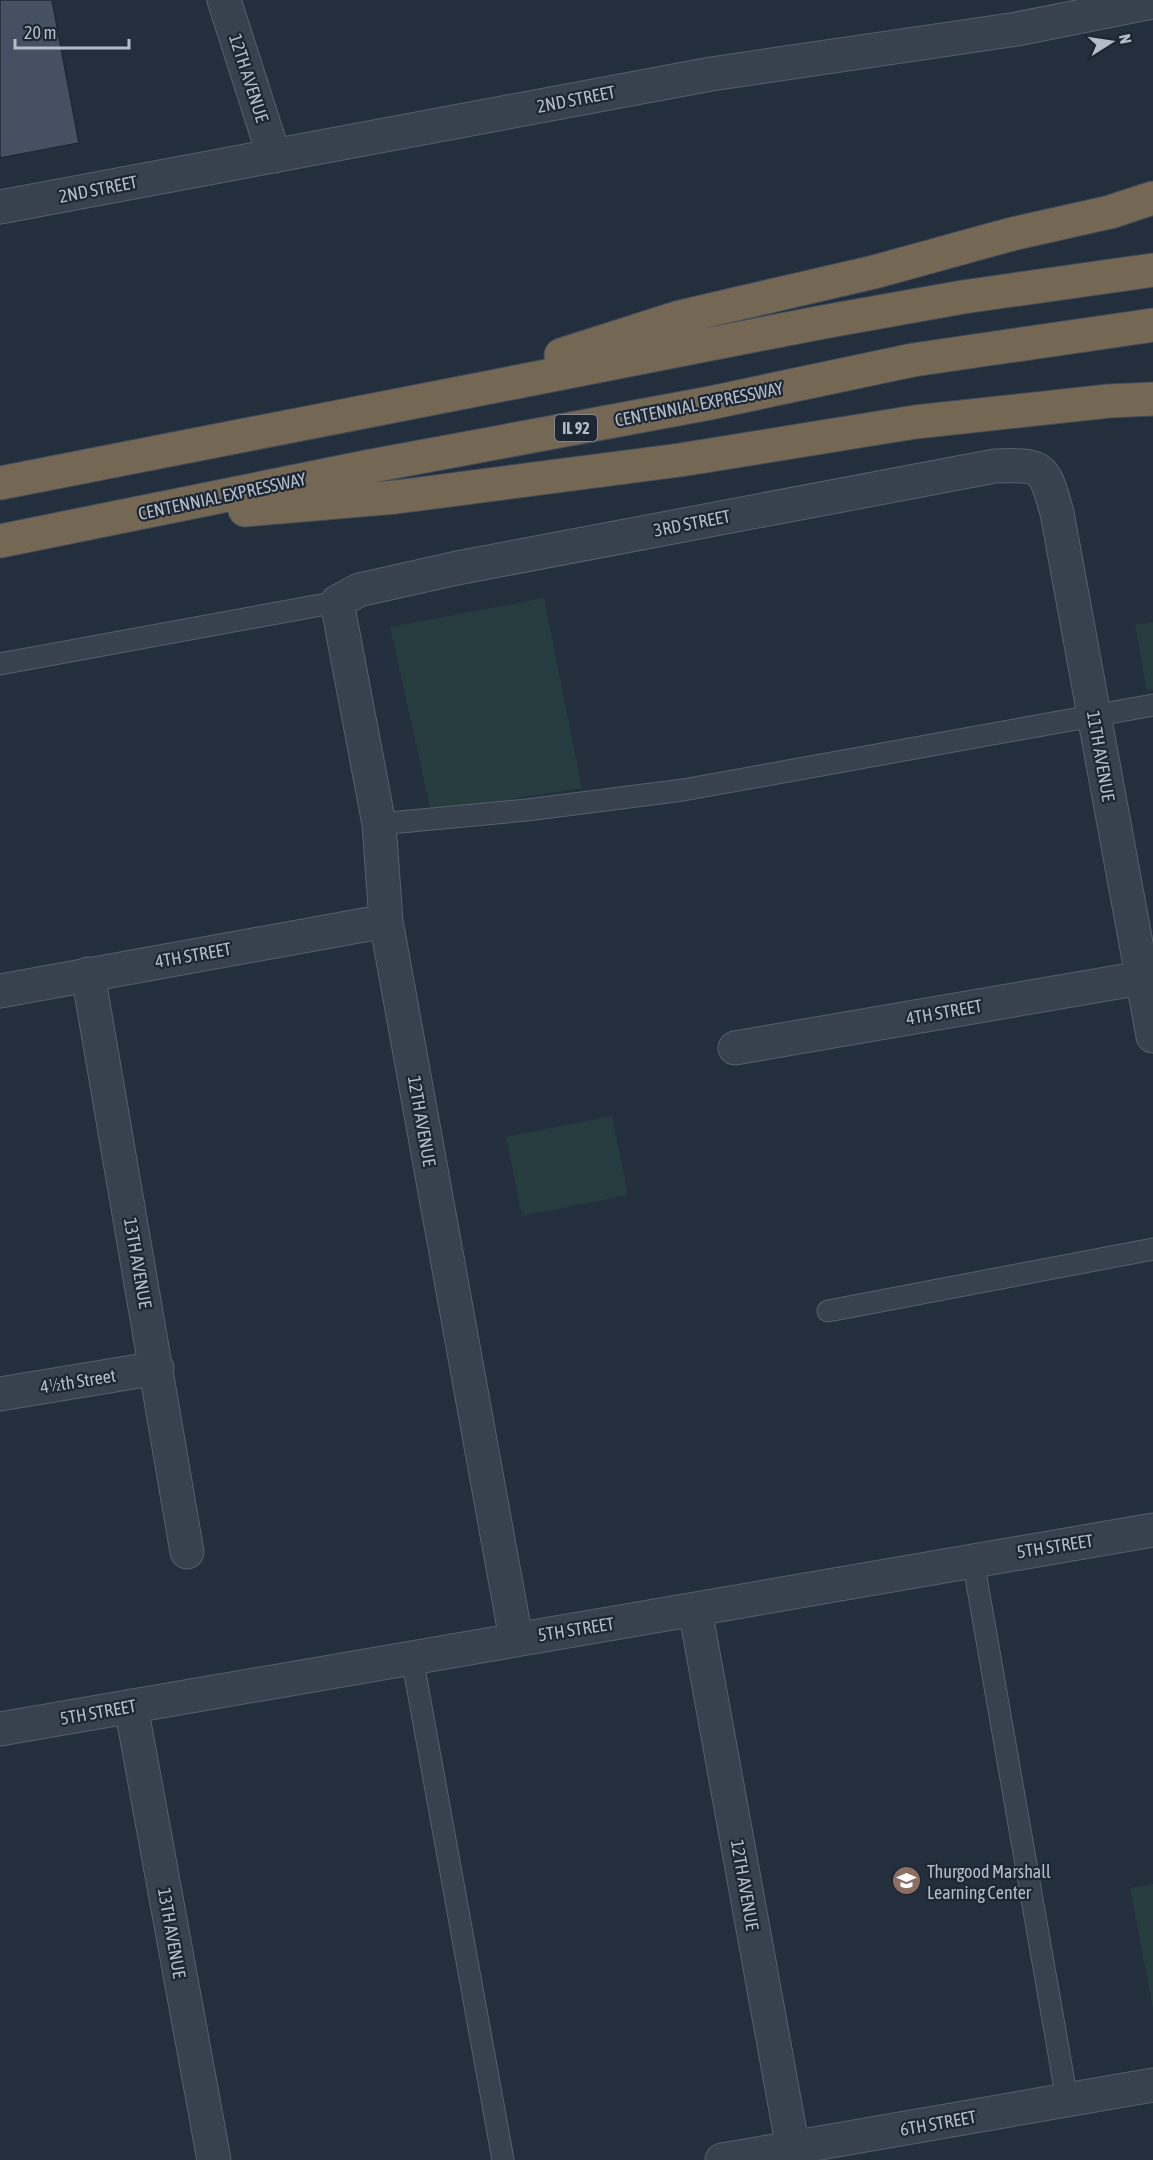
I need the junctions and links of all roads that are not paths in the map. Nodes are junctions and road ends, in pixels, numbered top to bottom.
1 (224, 0) edge
2 (1153, 2) edge
3 (274, 156) junction
4 (1153, 198) edge
5 (0, 207) edge
6 (1153, 270) edge
7 (1153, 325) edge
8 (1153, 399) edge
9 (414, 402) junction
10 (1046, 477) joint
11 (0, 483) edge
12 (91, 523) junction
13 (0, 541) edge
14 (337, 602) junction
15 (0, 664) edge
16 (1153, 705) edge
17 (1094, 716) junction
18 (379, 824) junction
19 (386, 921) junction
20 (88, 974) junction
21 (1148, 977) edge
22 (0, 991) edge
23 (1153, 1036) edge
24 (735, 1048) dead end
25 (1153, 1249) edge
26 (828, 1311) dead end
27 (157, 1368) junction
28 (0, 1394) edge
29 (1153, 1530) edge
30 (187, 1552) dead end
31 (973, 1560) junction
32 (695, 1609) junction
33 (516, 1639) junction
34 (412, 1657) junction
35 (131, 1706) junction
36 (0, 1729) edge
37 (1153, 2085) edge
38 (1067, 2100) junction
39 (794, 2154) edge
40 (214, 2160) edge
41 (503, 2160) edge
42 (722, 2160) edge

1 - 3 street, 12TH AVENUE
2 - 3 street, 2ND STREET
3 - 5 street, 2ND STREET
4 - 9 highway
6 - 9 highway
7 - 12 highway, CENTENNIAL EXPRESSWAY / IL 92
8 - 12 highway
9 - 11 highway
10 - 14 street, 3RD STREET
10 - 17 street, 11TH AVENUE
12 - 13 highway, CENTENNIAL EXPRESSWAY / IL 92
14 - 15 lane
14 - 18 street, 12TH AVENUE
16 - 17 lane
17 - 18 lane
17 - 21 street, 11TH AVENUE
18 - 19 street, 12TH AVENUE
19 - 20 street, 4TH STREET
19 - 33 street, 12TH AVENUE
20 - 22 street, 4TH STREET
20 - 27 street, 13TH AVENUE
21 - 23 street, 11TH AVENUE
21 - 24 street, 4TH STREET
25 - 26 lane
27 - 28 street, 4½th Street
27 - 30 street, 13TH AVENUE
29 - 31 street, 5TH STREET
31 - 32 street, 5TH STREET
31 - 38 lane
32 - 33 street, 5TH STREET
32 - 39 street, 12TH AVENUE
33 - 34 street, 5TH STREET
34 - 35 street, 5TH STREET
34 - 41 lane
35 - 36 street, 5TH STREET
35 - 40 street, 13TH AVENUE
37 - 38 street, 6TH STREET
38 - 39 street, 6TH STREET
39 - 42 street, 6TH STREET

